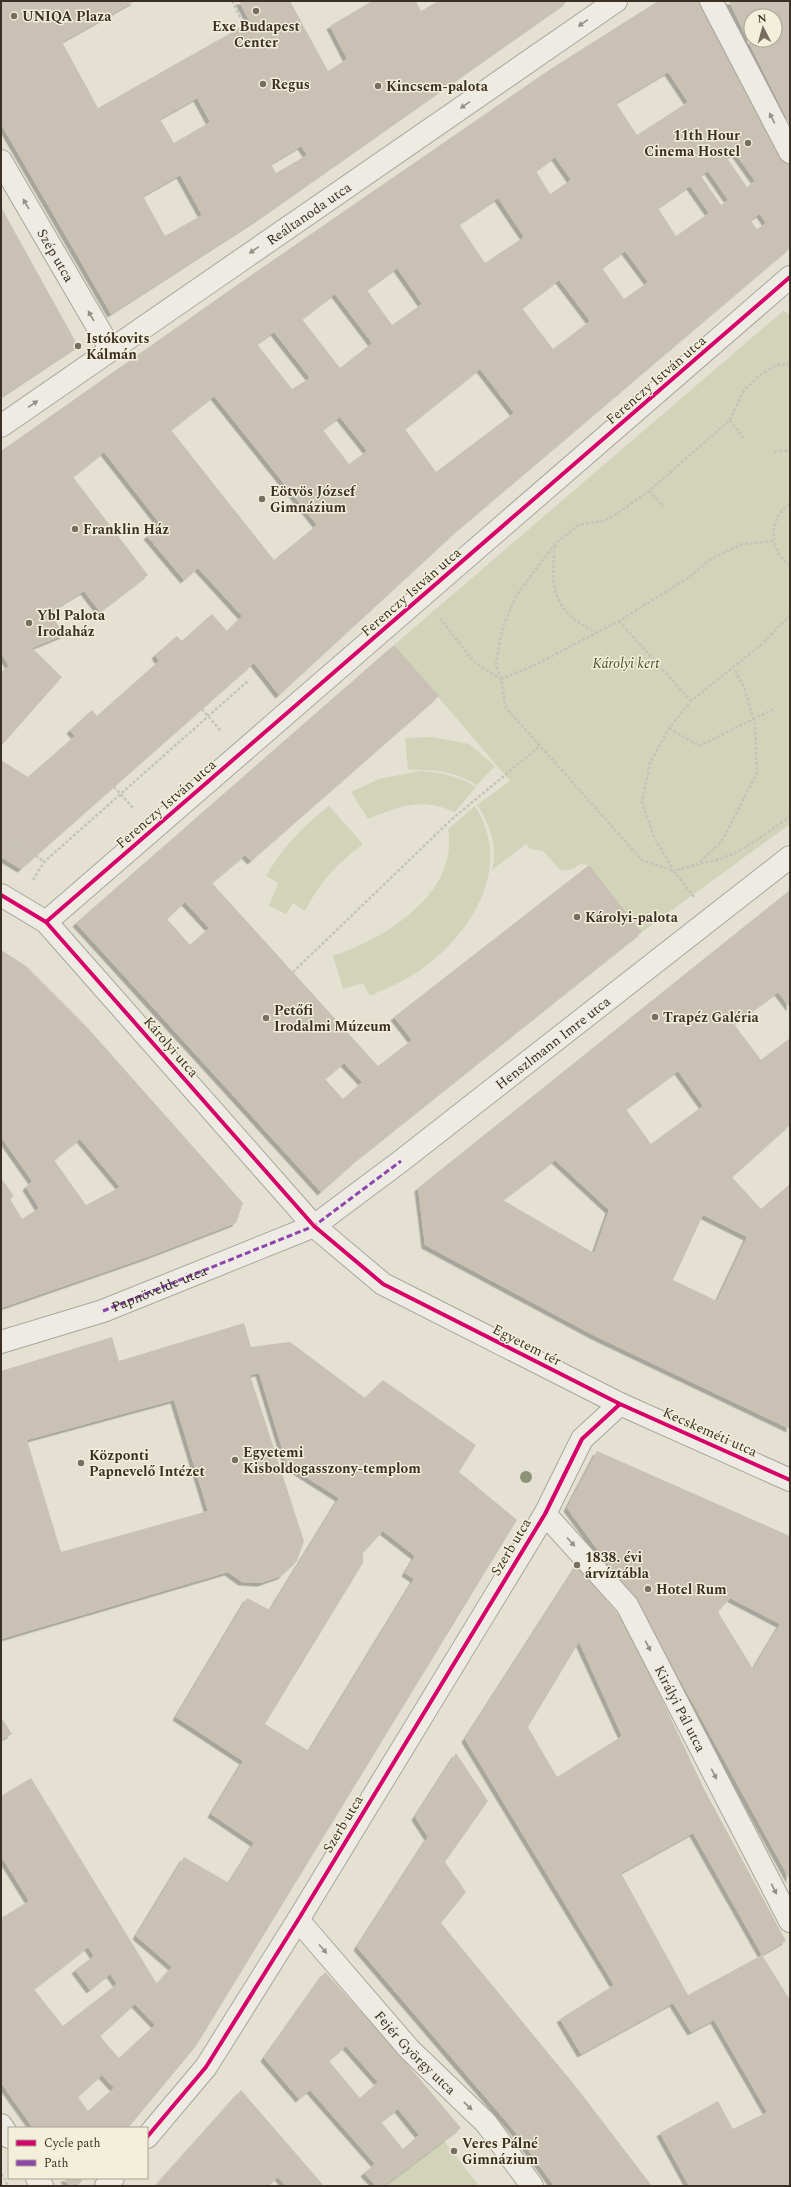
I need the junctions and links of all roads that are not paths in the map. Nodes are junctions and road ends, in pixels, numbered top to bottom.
1 (616, 1) edge
2 (711, 1) edge
3 (790, 152) edge
4 (1, 161) edge
5 (790, 277) edge
6 (110, 350) junction
7 (1, 426) edge
8 (790, 857) edge
9 (9, 900) edge
10 (46, 922) junction
11 (314, 1226) junction
12 (1, 1342) edge
13 (620, 1404) junction
14 (790, 1480) edge
15 (545, 1514) junction
16 (298, 1920) junction
17 (790, 1921) edge
18 (1, 2125) edge
19 (8, 2136) edge
20 (148, 2136) edge
21 (532, 2186) edge

1 -> 6 street, Reáltanoda utca
3 -> 2 street
6 -> 4 street, Szép utca
5 - 10 street, Ferenczy István utca
7 -> 6 street, Reáltanoda utca
8 - 11 street, Henszlmann Imre utca
9 - 10 street, Károlyi utca
10 - 11 street, Károlyi utca
11 - 12 street, Papnövelde utca
11 - 13 street, Egyetem tér
13 - 14 street, Kecskeméti utca
13 - 15 street
15 - 16 street, Szerb utca
15 -> 17 street, Királyi Pál utca
16 - 20 street, Szerb utca
16 -> 21 street, Fejér György utca
18 - 19 street

